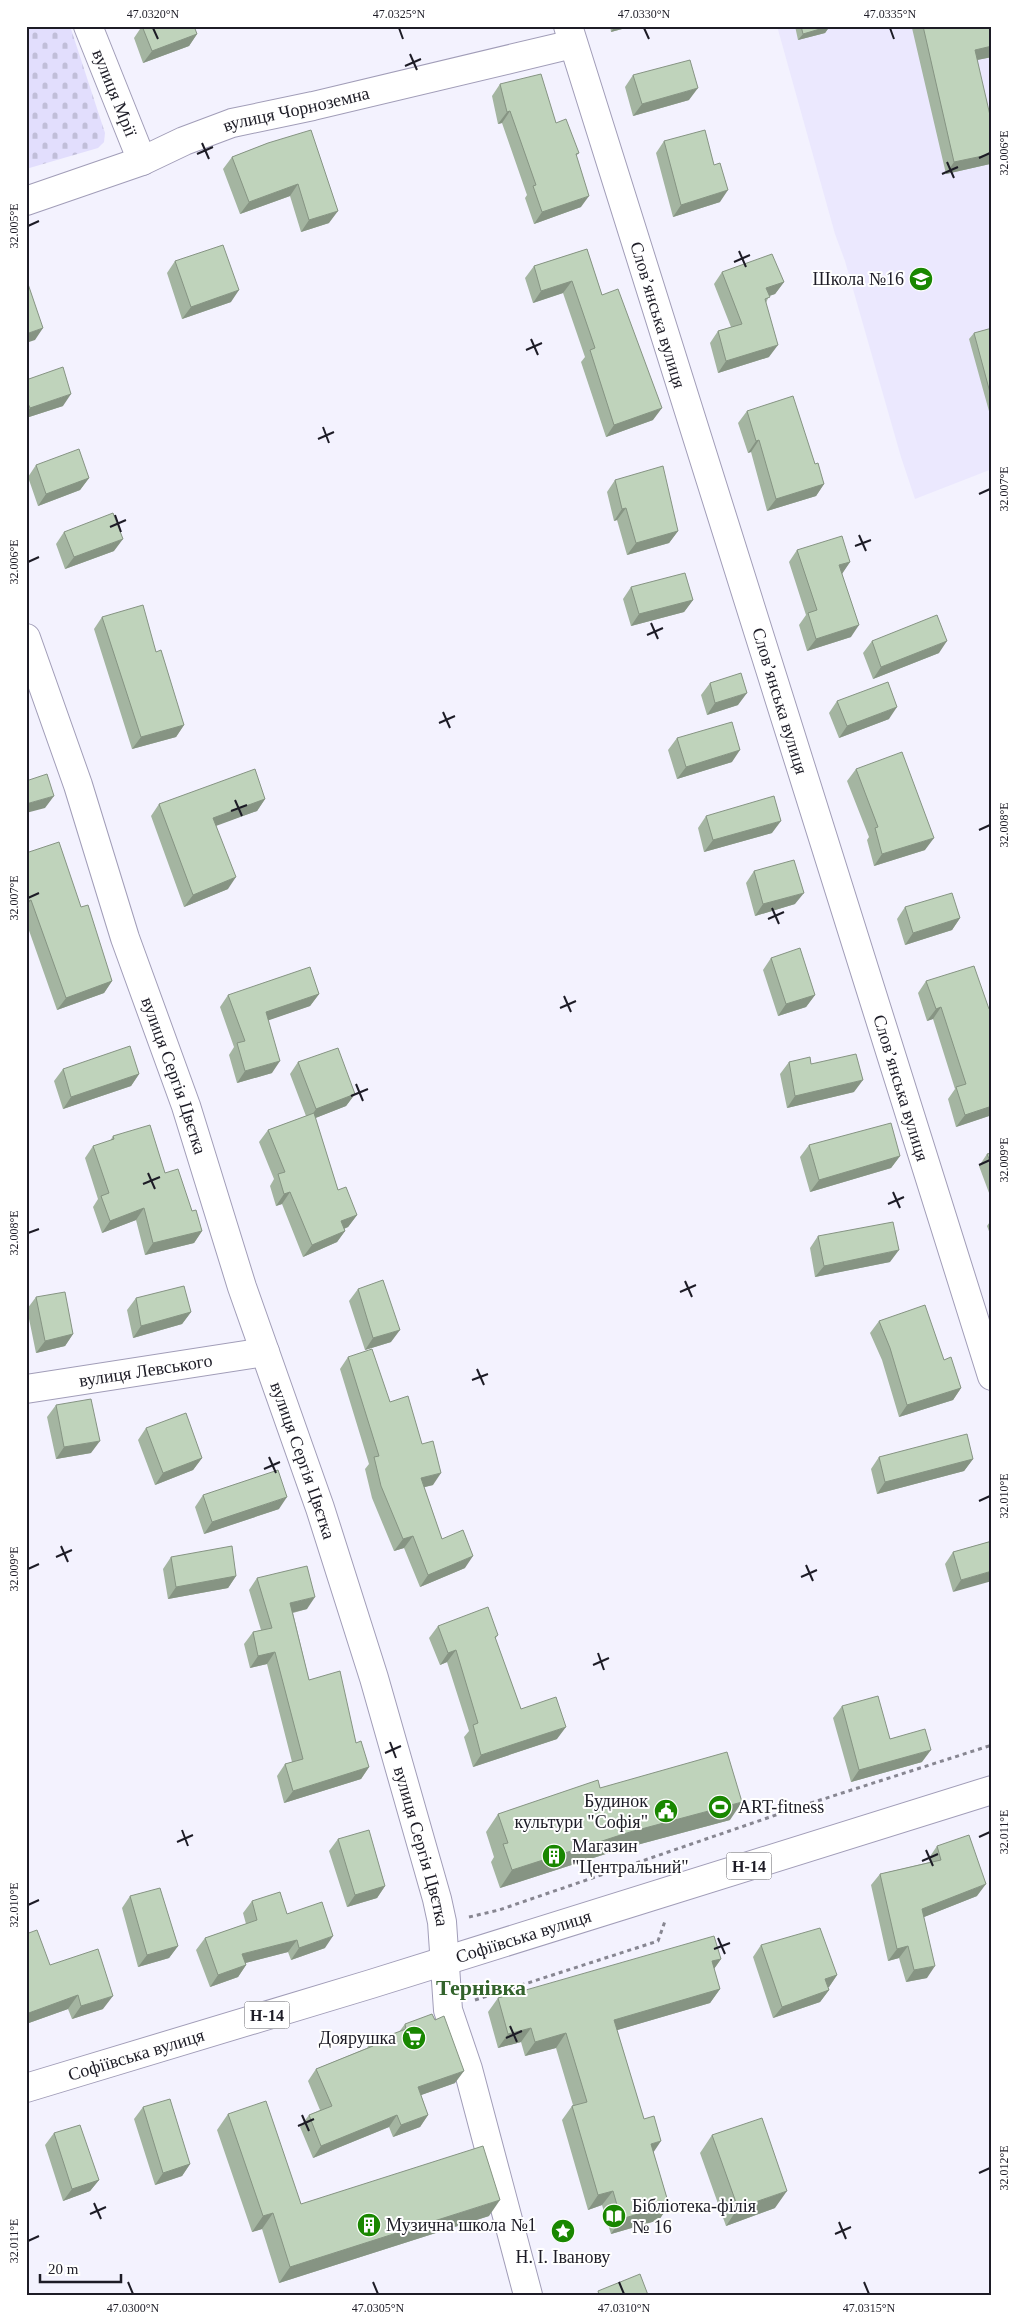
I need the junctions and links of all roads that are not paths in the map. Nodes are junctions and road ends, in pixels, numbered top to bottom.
1 (88, 26) edge
2 (570, 35) edge
3 (142, 161) junction
4 (26, 201) edge
5 (26, 638) edge
6 (265, 1352) junction
7 (992, 1376) edge
8 (26, 1389) edge
9 (992, 1790) edge
10 (445, 1961) junction
11 (26, 2088) edge
12 (528, 2295) edge

1 - 3 street, вулиця Мрії
2 - 3 street, вулиця Чорноземна
2 - 7 street, Словʼянська вулиця
3 - 4 street, вулиця Чорноземна
5 - 6 street, вулиця Сергія Цвєтка
6 - 8 street, вулиця Левського
6 - 10 street, вулиця Сергія Цвєтка
9 - 10 street, Софіївська вулиця / Н-14
10 - 11 street, Софіївська вулиця / Н-14
10 - 12 street, вулиця Сергія Цвєтка

